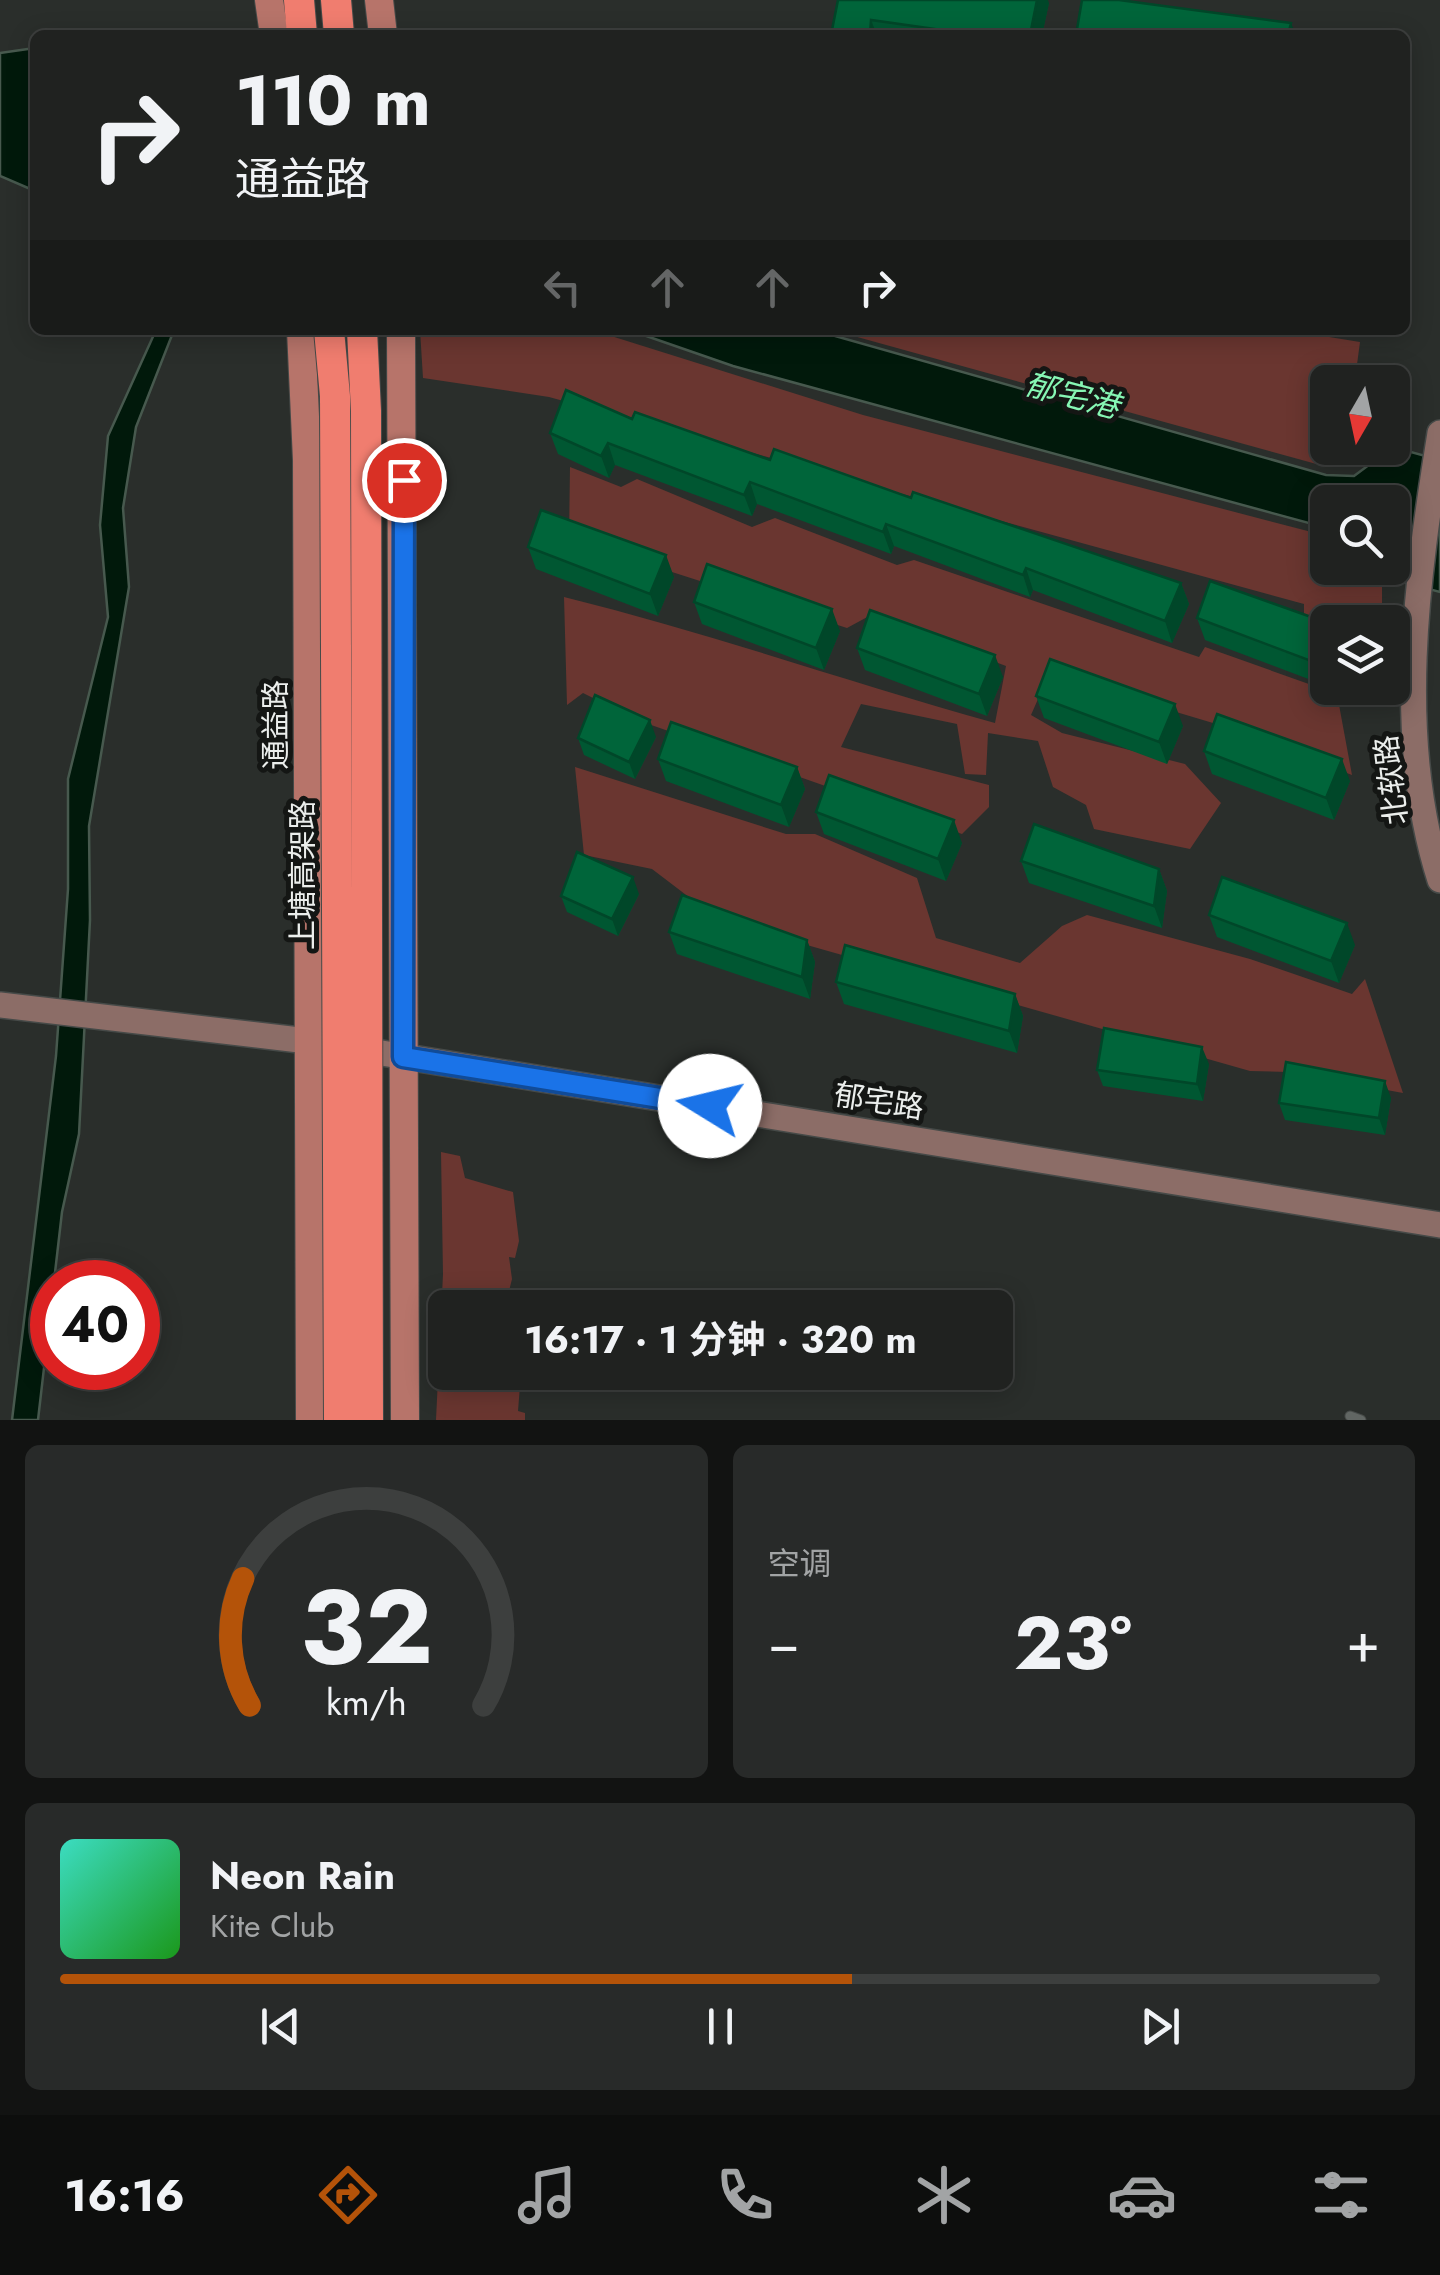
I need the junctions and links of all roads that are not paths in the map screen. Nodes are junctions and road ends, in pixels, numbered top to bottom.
1 (269, 0) edge
2 (298, 0) edge
3 (336, 0) edge
4 (378, 0) edge
5 (273, 30) edge
6 (301, 30) edge
7 (339, 30) edge
8 (381, 30) edge
9 (301, 335) edge
10 (329, 335) edge
11 (362, 335) edge
12 (401, 335) edge
13 (1438, 443) edge
14 (1440, 880) edge
15 (0, 1004) edge
16 (308, 1041) junction
17 (403, 1057) junction
18 (1440, 1225) edge
19 (310, 1420) edge
20 (339, 1420) edge
21 (368, 1420) edge
22 (406, 1420) edge

1 - 5 main road
2 - 6 highway
3 - 7 highway
4 - 8 main road
9 - 16 main road, 通益路
10 - 20 highway, 上塘高架路, bridge
11 - 21 highway, bridge
12 - 17 main road
13 - 14 street, 北软路
15 - 16 street, 郁宅路
16 - 17 street, 郁宅路
16 - 19 main road, 通益路
17 - 18 street, 郁宅路
17 - 22 main road

